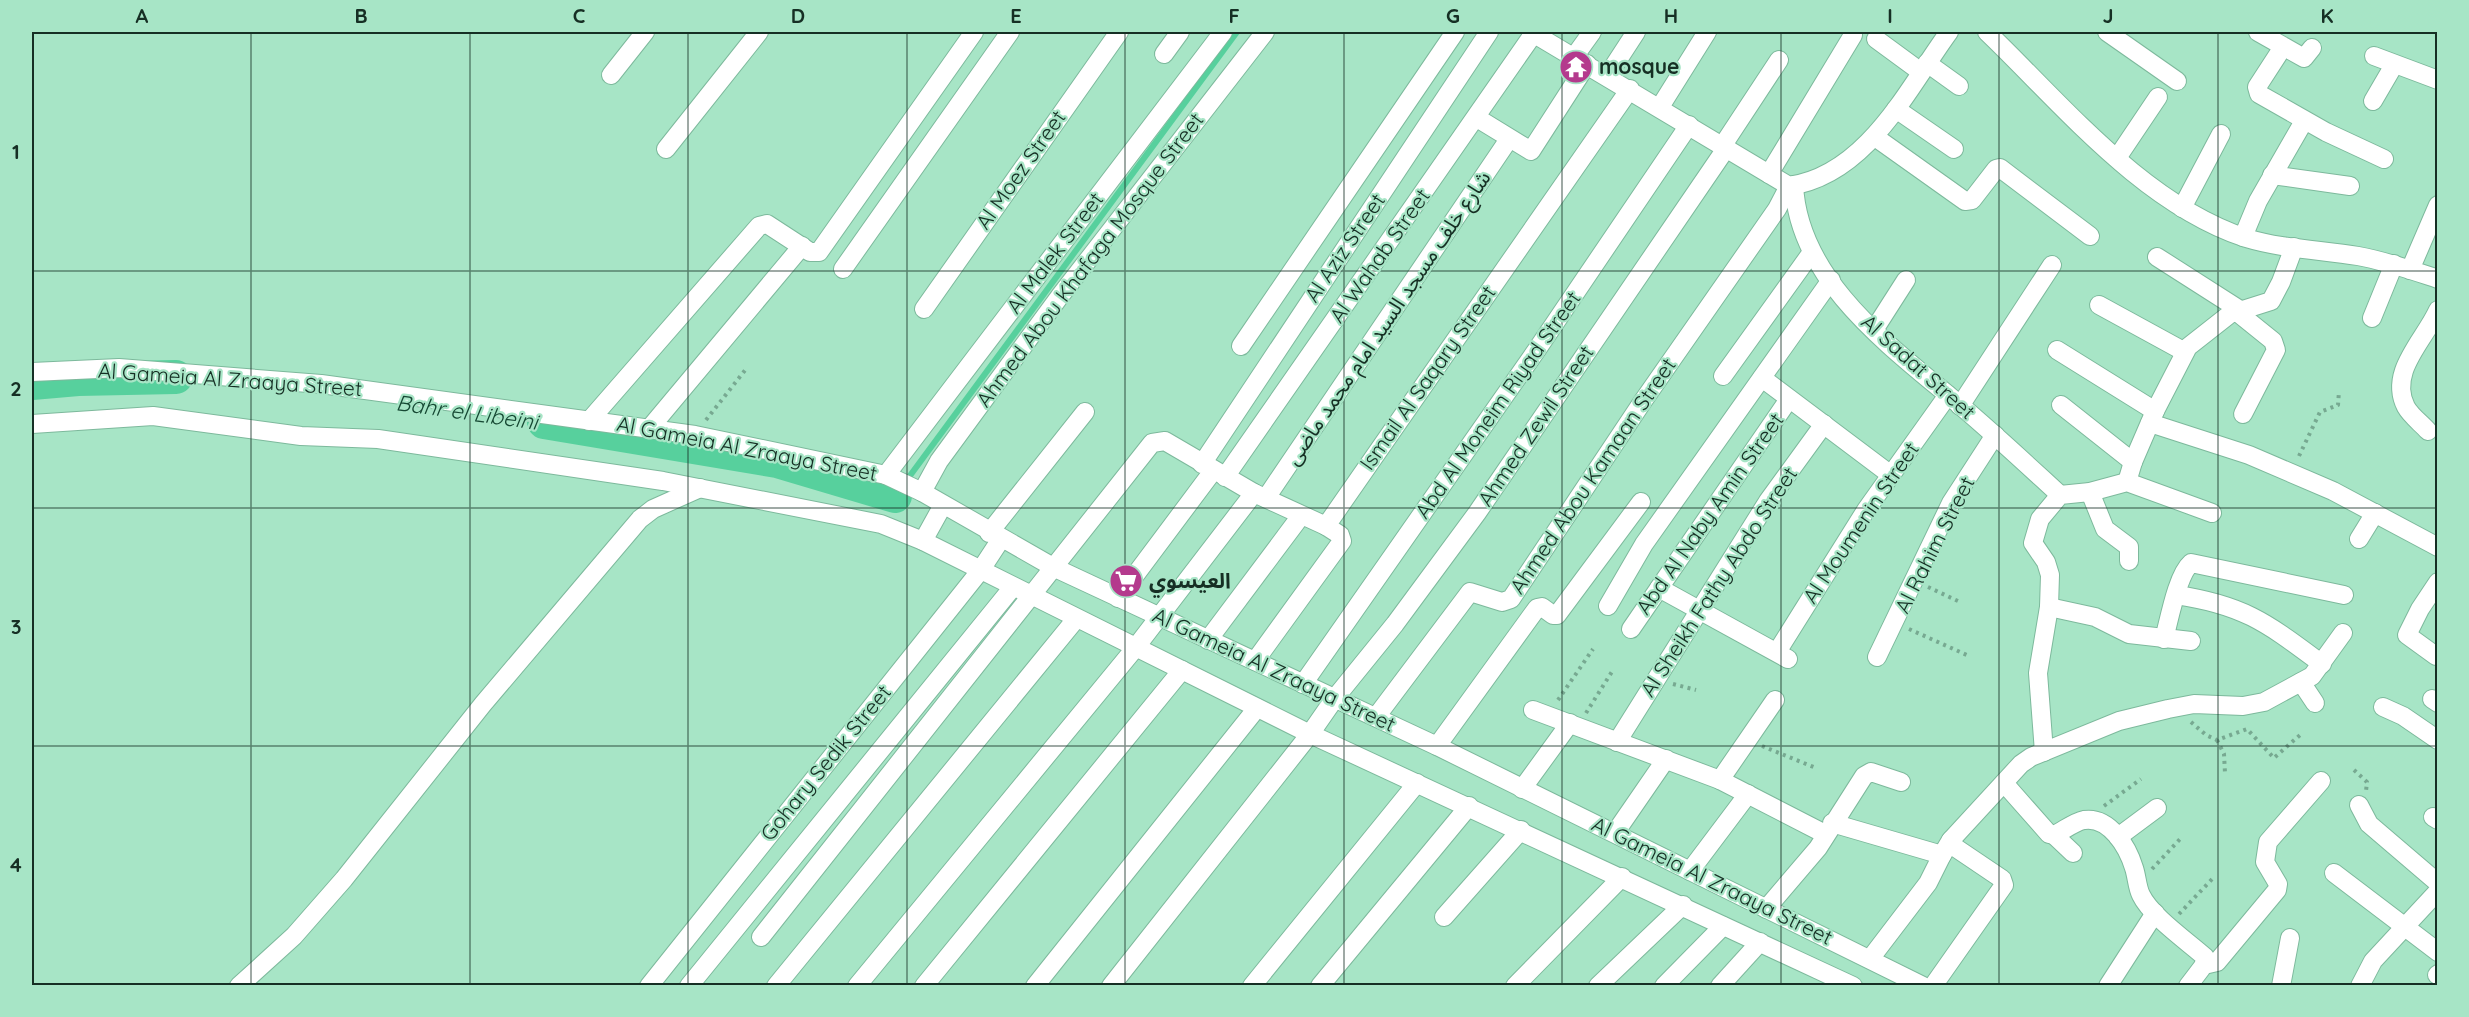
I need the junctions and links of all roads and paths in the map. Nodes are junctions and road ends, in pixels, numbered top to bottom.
1 (645, 32) edge
2 (759, 32) edge
3 (974, 32) edge
4 (1010, 32) edge
5 (1119, 32) edge
6 (1180, 32) edge
7 (1223, 32) edge
8 (1265, 32) edge
9 (1455, 32) edge
10 (1489, 32) edge
11 (1592, 32) edge
12 (1636, 32) edge
13 (1707, 32) edge
14 (1949, 32) edge
15 (1987, 32) edge
16 (2107, 32) edge
17 (2258, 32) edge
18 (1536, 33) edge
19 (1852, 35) dead end
20 (1876, 39) dead end
21 (2283, 48) junction
22 (2312, 48) dead end
23 (1164, 54) dead end
24 (2374, 56) dead end
25 (1581, 60) junction
26 (1779, 60) dead end
27 (2394, 65) junction
28 (1924, 67) junction
29 (611, 75) dead end
30 (1608, 75) junction
31 (2438, 80) edge
32 (2177, 81) dead end
33 (1959, 86) dead end
34 (1630, 89) junction
35 (2158, 98) dead end
36 (2373, 101) dead end
37 (1660, 107) junction
38 (1896, 109) junction
39 (1477, 118) junction
40 (2304, 121) junction
41 (1689, 124) junction
42 (2221, 134) dead end
43 (1875, 137) junction
44 (1509, 139) junction
45 (1725, 146) junction
46 (666, 149) dead end
47 (1954, 149) dead end
48 (2117, 158) junction
49 (2384, 159) dead end
50 (2272, 175) junction
51 (1783, 182) junction
52 (2350, 186) dead end
53 (2438, 205) edge
54 (2182, 208) junction
55 (2090, 236) dead end
56 (2243, 237) junction
57 (802, 246) junction
58 (2294, 247) junction
59 (1812, 252) junction
60 (2157, 257) dead end
61 (2052, 265) dead end
62 (2402, 267) junction
63 (843, 269) dead end
64 (2438, 279) edge
65 (1831, 280) junction
66 (1906, 280) dead end
67 (2099, 305) dead end
68 (924, 309) dead end
69 (2438, 310) edge
70 (2239, 311) junction
71 (2372, 318) dead end
72 (1874, 330) junction
73 (1241, 346) dead end
74 (2057, 350) dead end
75 (2185, 352) junction
76 (746, 369) dead end
77 (32, 372) edge
78 (1723, 376) dead end
79 (1762, 378) junction
80 (2339, 391) dead end
81 (1789, 399) junction
82 (1954, 400) junction
83 (2061, 405) dead end
84 (1085, 412) dead end
85 (2243, 414) dead end
86 (2152, 417) junction
87 (588, 421) junction
88 (32, 424) edge
89 (1824, 424) junction
90 (649, 429) junction
91 (2428, 431) dead end
92 (695, 435) junction
93 (1995, 435) junction
94 (2133, 462) junction
95 (1213, 471) junction
96 (2290, 473) junction
97 (886, 475) junction
98 (1891, 476) junction
99 (2127, 482) junction
100 (700, 488) junction
101 (922, 492) junction
102 (2090, 492) junction
103 (2060, 495) junction
104 (1260, 496) junction
105 (1641, 502) dead end
106 (943, 505) junction
107 (2212, 513) dead end
108 (2375, 513) junction
109 (1300, 517) junction
110 (1326, 526) junction
111 (995, 536) junction
112 (2359, 539) dead end
113 (923, 540) junction
114 (2438, 547) edge
115 (2129, 561) dead end
116 (1053, 567) junction
117 (980, 571) junction
118 (1913, 581) junction
119 (2438, 582) edge
120 (1013, 587) junction
121 (1659, 588) junction
122 (2176, 595) junction
123 (2344, 595) dead end
124 (1030, 596) junction
125 (1118, 598) junction
126 (1960, 602) dead end
127 (1608, 606) dead end
128 (2049, 607) junction
129 (1701, 610) junction
130 (1160, 618) junction
131 (1076, 619) junction
132 (1896, 623) junction
133 (1631, 629) dead end
134 (2343, 633) dead end
135 (2164, 639) junction
136 (1208, 640) junction
137 (2191, 641) dead end
138 (1136, 647) junction
139 (1593, 648) dead end
140 (1969, 656) dead end
141 (2436, 656) dead end
142 (1877, 657) dead end
143 (1255, 661) junction
144 (2322, 664) junction
145 (1182, 670) junction
146 (1613, 670) dead end
147 (2301, 682) junction
148 (1303, 684) junction
149 (1335, 698) junction
150 (1775, 700) dead end
151 (2315, 703) dead end
152 (2182, 706) junction
153 (2383, 707) dead end
154 (1257, 708) junction
155 (1541, 712) joint
156 (1376, 717) junction
157 (1574, 725) junction
158 (1310, 734) junction
159 (2300, 735) dead end
160 (1748, 740) junction
161 (2217, 740) junction
162 (2438, 740) edge
163 (1617, 741) junction
164 (1437, 746) junction
165 (2044, 752) junction
166 (1666, 759) junction
167 (1816, 768) dead end
168 (2225, 773) dead end
169 (2141, 779) dead end
170 (1720, 780) junction
171 (2321, 781) dead end
172 (1901, 782) dead end
173 (1417, 783) junction
174 (2004, 783) junction
175 (1522, 789) junction
176 (1748, 794) junction
177 (2359, 805) dead end
178 (1468, 806) junction
179 (2157, 808) dead end
180 (2084, 820) junction
181 (1828, 828) junction
182 (1521, 830) junction
183 (1615, 833) junction
184 (2054, 835) junction
185 (2118, 837) junction
186 (2182, 837) dead end
187 (1947, 847) junction
188 (2073, 853) dead end
189 (1690, 871) junction
190 (2334, 873) dead end
191 (1622, 877) junction
192 (2214, 877) dead end
193 (2138, 884) junction
194 (2438, 884) edge
195 (2438, 891) edge
196 (1683, 905) junction
197 (1766, 909) junction
198 (1444, 917) dead end
199 (2162, 919) junction
200 (1723, 926) junction
201 (2403, 928) junction
202 (761, 938) dead end
203 (2290, 938) dead end
204 (1760, 942) junction
205 (2438, 952) edge
206 (1870, 959) junction
207 (2204, 965) junction
208 (2192, 985) edge
209 (239, 986) edge
210 (649, 986) edge
211 (689, 986) edge
212 (776, 986) edge
213 (857, 986) edge
214 (924, 986) edge
215 (1035, 986) edge
216 (1110, 986) edge
217 (1252, 986) edge
218 (1320, 986) edge
219 (1515, 986) edge
220 (1598, 986) edge
221 (1664, 986) edge
222 (1720, 986) edge
223 (1853, 986) edge
224 (1923, 986) edge
225 (1934, 986) edge
226 (2108, 986) edge
227 (2281, 986) edge
228 (2360, 986) edge

1 - 29 street
2 - 46 street
3 - 57 street
4 - 63 street
5 - 68 street, Al Moez Street
6 - 23 street
7 - 97 street, Al Malek Street
8 - 101 street, Ahmed Abou Khafaga Mosque Street
9 - 73 street
10 - 95 street, Al Aziz Street
11 - 25 street
12 - 30 street
13 - 37 street
14 - 28 street
15 - 48 street
16 - 32 street
17 - 21 street
18 - 25 street
18 - 39 street, Al Wahab Street
19 - 51 street
20 - 28 street
21 - 22 street
21 - 40 street
24 - 27 street
25 - 30 street
25 - 44 street
26 - 45 street, Ahmed Zewil Street
27 - 31 street
27 - 36 street
28 - 33 street
28 - 38 street
30 - 34 street
34 - 37 street
34 - 110 street, Ismail Al Saqary Street
35 - 48 street
37 - 41 street
38 - 43 street
38 - 47 street
39 - 44 street
39 - 95 street, Al Wahab Street
40 - 49 street
40 - 50 street
41 - 45 street
41 - 148 street, Abd Al Moneim Riyad Street
42 - 54 street
43 - 51 street
43 - 55 street
44 - 104 street, شارع خلف مسجد السيد امام محمد ماضى
45 - 51 street
45 - 149 street, Ahmed Zewil Street
48 - 54 street
50 - 52 street
50 - 56 street
51 - 59 street, Al Sadat Street
51 - 156 street, Ahmed Abou Kamaan Street
53 - 62 street
54 - 56 street
56 - 58 street
57 - 87 street
57 - 90 street
58 - 62 street
58 - 70 street
59 - 65 street, Al Sadat Street
59 - 78 street
60 - 70 street
61 - 82 street, Al Moumenin Street
62 - 64 street
62 - 71 street
65 - 72 street, Al Sadat Street
65 - 79 street
66 - 72 street
67 - 75 street
69 - 91 street
70 - 75 street
70 - 85 street
72 - 82 street, Al Sadat Street
74 - 86 street
75 - 86 street
76 - 92 path
77 - 87 street, Al Gameia Al Zraaya Street
79 - 81 street
79 - 127 street
80 - 96 path
81 - 89 street
81 - 121 street, Abd Al Naby Amin Street
82 - 93 street, Al Sadat Street
82 - 98 street, Al Moumenin Street
83 - 94 street
84 - 111 street, Gohary Sedik Street
86 - 94 street
86 - 96 street
87 - 90 street, Al Gameia Al Zraaya Street
88 - 100 street, Al Gameia Al Zraaya Street
89 - 98 street
89 - 129 street, Al Sheikh Fathy Abdo Street
90 - 92 street, Al Gameia Al Zraaya Street
92 - 97 street, Al Gameia Al Zraaya Street
93 - 103 street, Al Sadat Street
93 - 118 street, Al Rahim Street
94 - 99 street
95 - 104 street
95 - 116 street
95 - 125 street, Al Aziz Street
96 - 108 street
97 - 101 street, Al Gameia Al Zraaya Street
98 - 129 street, Al Moumenin Street
99 - 102 street
99 - 107 street
100 - 113 street, Al Gameia Al Zraaya Street
100 - 209 street
101 - 106 street, Al Gameia Al Zraaya Street
102 - 103 street
102 - 115 street
103 - 128 street
104 - 109 street
104 - 130 street, شارع خلف مسجد السيد امام محمد ماضى
105 - 164 street
106 - 111 street, Al Gameia Al Zraaya Street
106 - 113 street
108 - 112 street
108 - 114 street
109 - 110 street
109 - 136 street
110 - 143 street
111 - 116 street, Al Gameia Al Zraaya Street
111 - 117 street, Gohary Sedik Street
113 - 117 street, Al Gameia Al Zraaya Street
116 - 124 street
116 - 125 street, Al Gameia Al Zraaya Street
117 - 120 street, Al Gameia Al Zraaya Street
117 - 210 street, Gohary Sedik Street
118 - 126 path
118 - 132 street, Al Rahim Street
119 - 141 street
120 - 124 street, Al Gameia Al Zraaya Street
120 - 211 street
121 - 129 street
121 - 133 street, Abd Al Naby Amin Street
122 - 123 street
122 - 135 street
122 - 144 street
124 - 131 street, Al Gameia Al Zraaya Street
124 - 202 street
125 - 130 street, Al Gameia Al Zraaya Street
128 - 135 street
128 - 165 street
129 - 163 street, Al Sheikh Fathy Abdo Street
130 - 136 street, Al Gameia Al Zraaya Street
130 - 138 street, شارع خلف مسجد السيد امام محمد ماضى
131 - 138 street, Al Gameia Al Zraaya Street
131 - 212 street
132 - 140 path
132 - 142 street, Al Rahim Street
134 - 144 street
135 - 137 street
136 - 143 street, Al Gameia Al Zraaya Street
138 - 145 street, Al Gameia Al Zraaya Street
138 - 213 street, شارع خلف مسجد السيد امام محمد ماضى
139 - 155 path
143 - 148 street, Al Gameia Al Zraaya Street
144 - 147 street
145 - 154 street, Al Gameia Al Zraaya Street
145 - 214 street
146 - 157 path
147 - 151 street
147 - 152 street
148 - 149 street, Al Gameia Al Zraaya Street
149 - 156 street, Al Gameia Al Zraaya Street
149 - 158 street, Ahmed Zewil Street
150 - 160 street
152 - 161 path
152 - 165 street
153 - 162 street
154 - 158 street, Al Gameia Al Zraaya Street
154 - 215 street
155 - 157 street
156 - 164 street, Al Gameia Al Zraaya Street
157 - 163 street
157 - 175 street
158 - 173 street, Al Gameia Al Zraaya Street
158 - 216 street, Ahmed Zewil Street
159 - 161 path
160 - 167 path
160 - 170 street
161 - 168 path
163 - 166 street
164 - 175 street, Al Gameia Al Zraaya Street
165 - 174 street
166 - 170 street
166 - 183 street
169 - 180 path
170 - 176 street
171 - 207 street
172 - 181 street
173 - 178 street, Al Gameia Al Zraaya Street
173 - 217 street
174 - 184 street
174 - 187 street
175 - 183 street, Al Gameia Al Zraaya Street
176 - 181 street
176 - 189 street
177 - 194 street
178 - 182 street, Al Gameia Al Zraaya Street
178 - 218 street
179 - 185 street
180 - 184 street
180 - 185 street
181 - 187 street
181 - 197 street
182 - 191 street, Al Gameia Al Zraaya Street
182 - 198 street
183 - 189 street, Al Gameia Al Zraaya Street
184 - 188 street
185 - 193 street
186 - 193 path
187 - 206 street
187 - 225 street
189 - 197 street, Al Gameia Al Zraaya Street
190 - 201 street
191 - 196 street, Al Gameia Al Zraaya Street
191 - 219 street
192 - 199 path
193 - 199 street
195 - 201 street
196 - 200 street, Al Gameia Al Zraaya Street
196 - 220 street
197 - 206 street, Al Gameia Al Zraaya Street
199 - 207 street
199 - 226 street
200 - 204 street, Al Gameia Al Zraaya Street
200 - 221 street
201 - 205 street
201 - 228 street
203 - 227 street
204 - 222 street
204 - 223 street, Al Gameia Al Zraaya Street
206 - 224 street, Al Gameia Al Zraaya Street
207 - 208 street

